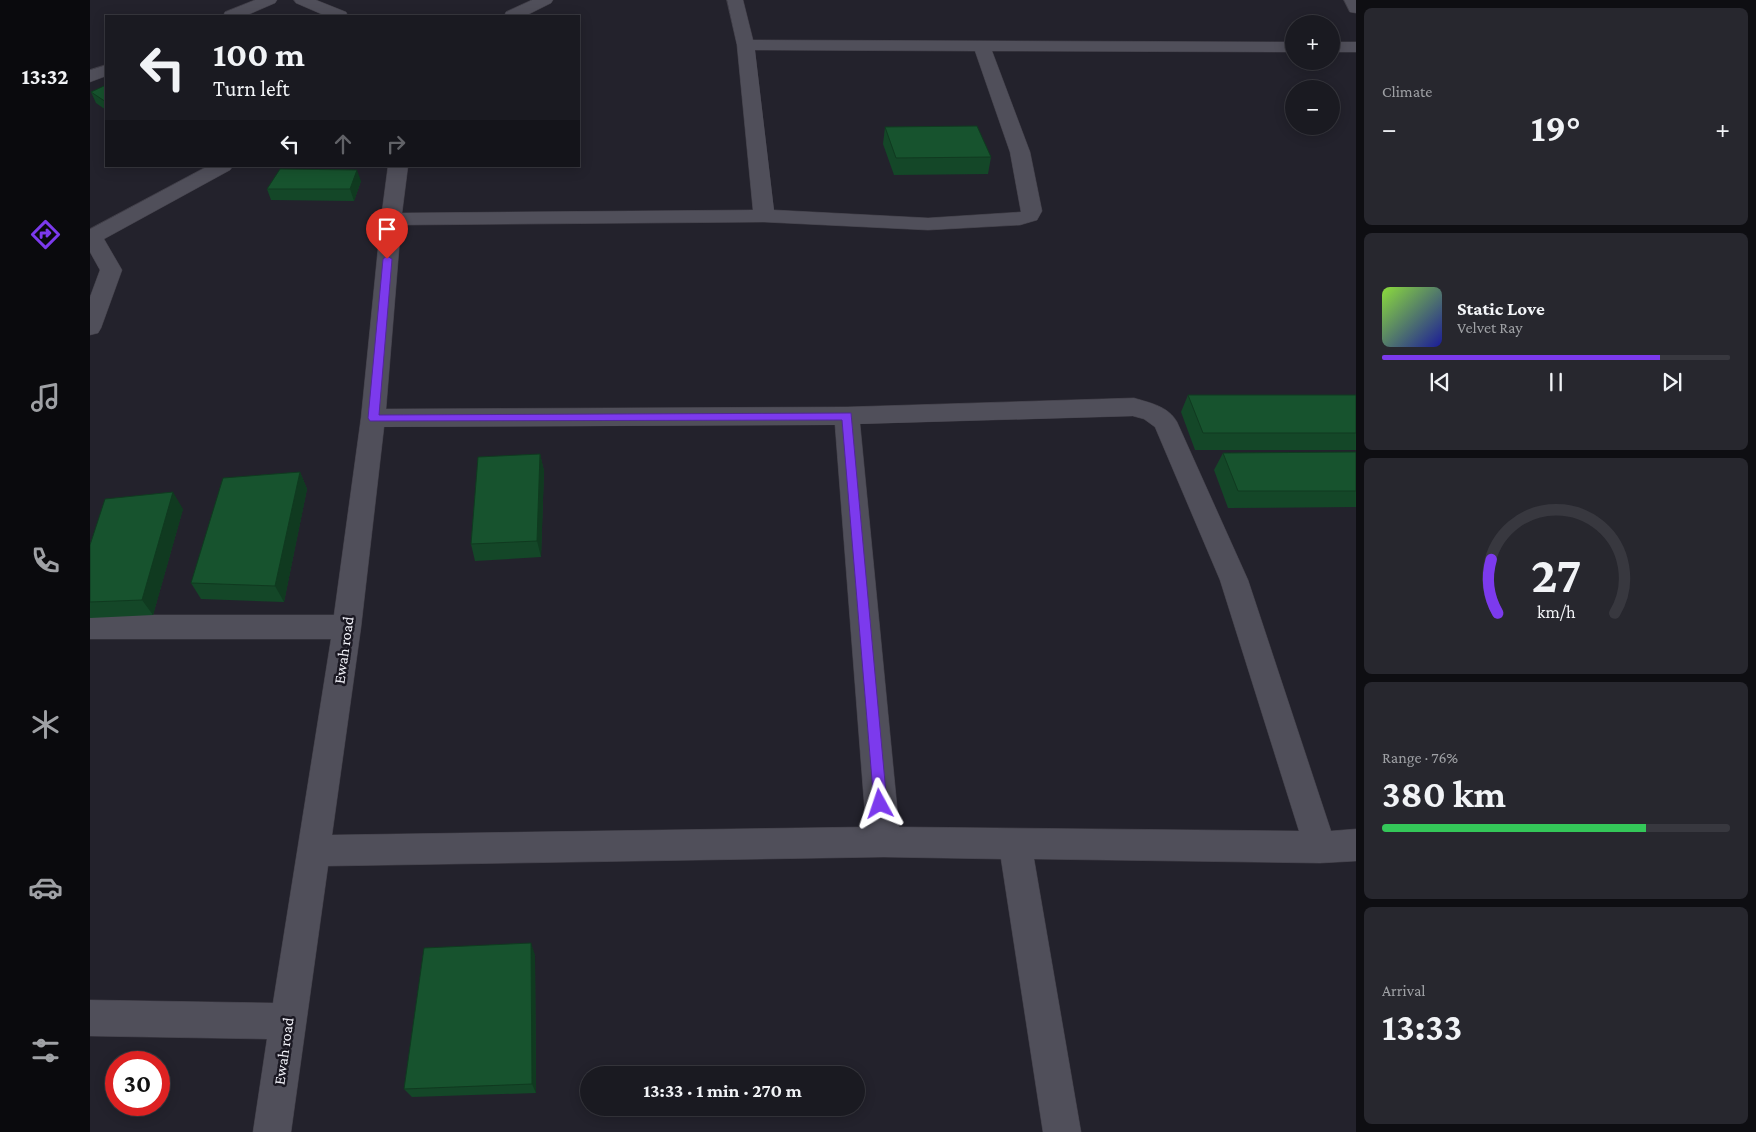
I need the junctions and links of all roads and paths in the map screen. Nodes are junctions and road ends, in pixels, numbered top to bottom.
1 (269, 0) edge
2 (302, 0) edge
3 (545, 0) edge
4 (735, 0) edge
5 (1352, 0) edge
6 (1356, 8) edge
7 (233, 15) edge
8 (338, 15) edge
9 (514, 15) edge
10 (746, 45) junction
11 (982, 47) junction
12 (1285, 47) edge
13 (1340, 47) edge
14 (1356, 47) edge
15 (105, 70) edge
16 (90, 77) edge
17 (221, 167) edge
18 (398, 167) edge
19 (764, 216) junction
20 (391, 219) junction
21 (91, 237) edge
22 (90, 328) edge
23 (847, 416) junction
24 (373, 418) junction
25 (90, 627) edge
26 (347, 627) junction
27 (884, 842) junction
28 (1016, 844) junction
29 (1356, 845) edge
30 (1320, 847) junction
31 (314, 851) junction
32 (90, 1018) edge
33 (287, 1021) junction
34 (272, 1132) edge
35 (1062, 1132) edge

1 - 7 street
2 - 8 street
3 - 9 street
4 - 10 street
5 - 6 street
10 - 11 street
10 - 19 street
11 - 12 street
11 - 19 street
13 - 14 street
15 - 16 street
17 - 21 street
18 - 20 street, Ewah road
19 - 20 street
20 - 24 street, Ewah road
21 - 22 street
23 - 24 street
23 - 27 street
23 - 30 street
24 - 26 street, Ewah road
25 - 26 street
26 - 31 street, Ewah road
27 - 28 street
27 - 31 street
28 - 30 street
28 - 35 street
29 - 30 street
31 - 33 street, Ewah road
32 - 33 street
33 - 34 street, Ewah road

